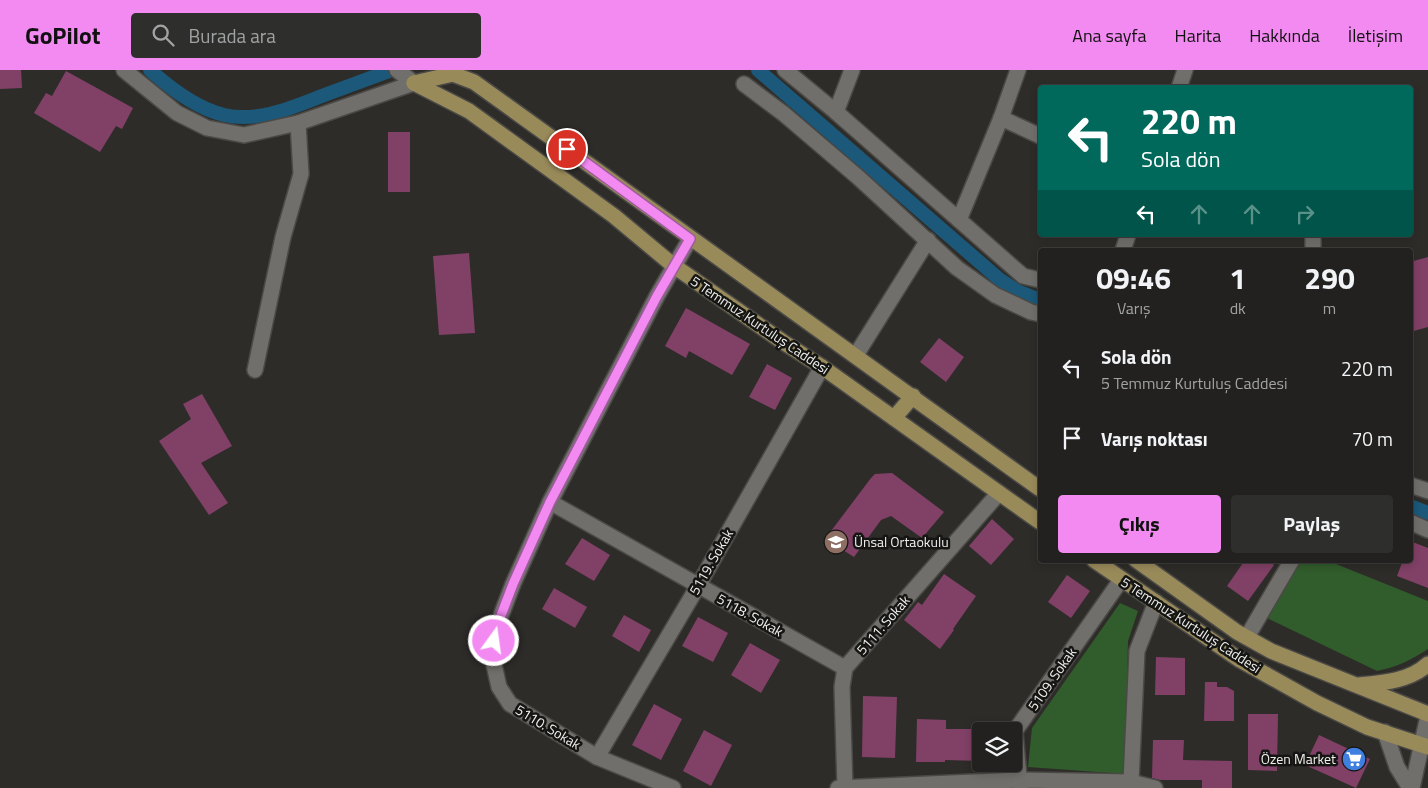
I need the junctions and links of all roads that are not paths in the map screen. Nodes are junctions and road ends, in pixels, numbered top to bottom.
1 (124, 70) edge
2 (397, 70) edge
3 (785, 70) edge
4 (852, 70) edge
5 (1018, 70) edge
6 (1185, 70) edge
7 (414, 84) junction
8 (744, 84) dead end
9 (1180, 85) edge
10 (836, 112) junction
11 (1002, 118) junction
12 (298, 123) junction
13 (1038, 135) edge
14 (959, 220) junction
15 (690, 239) junction
16 (928, 240) junction
17 (674, 266) junction
18 (1038, 280) edge
19 (1038, 314) edge
20 (856, 355) junction
21 (822, 367) junction
22 (254, 370) dead end
23 (913, 396) junction
24 (894, 418) junction
25 (1413, 486) edge
26 (1038, 488) edge
27 (1428, 491) edge
28 (999, 493) junction
29 (550, 502) junction
30 (1038, 521) edge
31 (1413, 523) edge
32 (1428, 530) edge
33 (1098, 563) edge
34 (1140, 563) edge
35 (1290, 563) edge
36 (1121, 580) junction
37 (698, 586) junction
38 (1156, 602) junction
39 (1247, 637) junction
40 (1428, 664) edge
41 (845, 668) junction
42 (1354, 686) junction
43 (1428, 715) edge
44 (1385, 732) junction
45 (1424, 746) edge
46 (597, 757) junction
47 (1132, 782) junction
48 (1020, 784) edge
49 (842, 787) edge
50 (673, 788) edge
51 (1155, 788) edge
52 (1411, 788) edge

1 - 12 street
2 - 7 street
3 - 10 street
4 - 10 street
5 - 11 street
6 - 9 street
7 - 12 street
7 - 15 main road, 5 Temmuz Kurtuluş Caddesi
7 - 17 main road, 5 Temmuz Kurtuluş Caddesi
8 - 16 street
10 - 14 street
11 - 13 street
11 - 14 street
12 - 22 street
14 - 18 street
15 - 17 street, 5110. Sokak
15 - 20 main road, 5 Temmuz Kurtuluş Caddesi
16 - 19 street
16 - 20 street
17 - 21 main road, 5 Temmuz Kurtuluş Caddesi
17 - 29 street, 5110. Sokak
20 - 23 main road, 5 Temmuz Kurtuluş Caddesi
21 - 24 main road, 5 Temmuz Kurtuluş Caddesi
21 - 37 street, 5119. Sokak
23 - 24 main road
23 - 26 main road, 5 Temmuz Kurtuluş Caddesi
24 - 28 main road, 5 Temmuz Kurtuluş Caddesi
25 - 27 street
28 - 30 main road, 5 Temmuz Kurtuluş Caddesi
28 - 41 street, 5111. Sokak
29 - 37 street, 5118. Sokak
29 - 46 street, 5110. Sokak
31 - 32 street
33 - 36 main road, 5 Temmuz Kurtuluş Caddesi
34 - 39 main road, 5 Temmuz Kurtuluş Caddesi
35 - 39 street
36 - 38 main road, 5 Temmuz Kurtuluş Caddesi
36 - 48 street, 5109. Sokak
37 - 41 street, 5118. Sokak
37 - 46 street, 5119. Sokak
38 - 44 main road, 5 Temmuz Kurtuluş Caddesi
38 - 47 street
39 - 42 main road, 5 Temmuz Kurtuluş Caddesi
40 - 42 main road
41 - 49 street
42 - 43 main road, 5 Temmuz Kurtuluş Caddesi
43 - 45 street
44 - 45 main road, 5 Temmuz Kurtuluş Caddesi
44 - 52 street
45 - 52 street
46 - 50 street, 5110. Sokak
47 - 48 street
47 - 51 street
48 - 49 street

